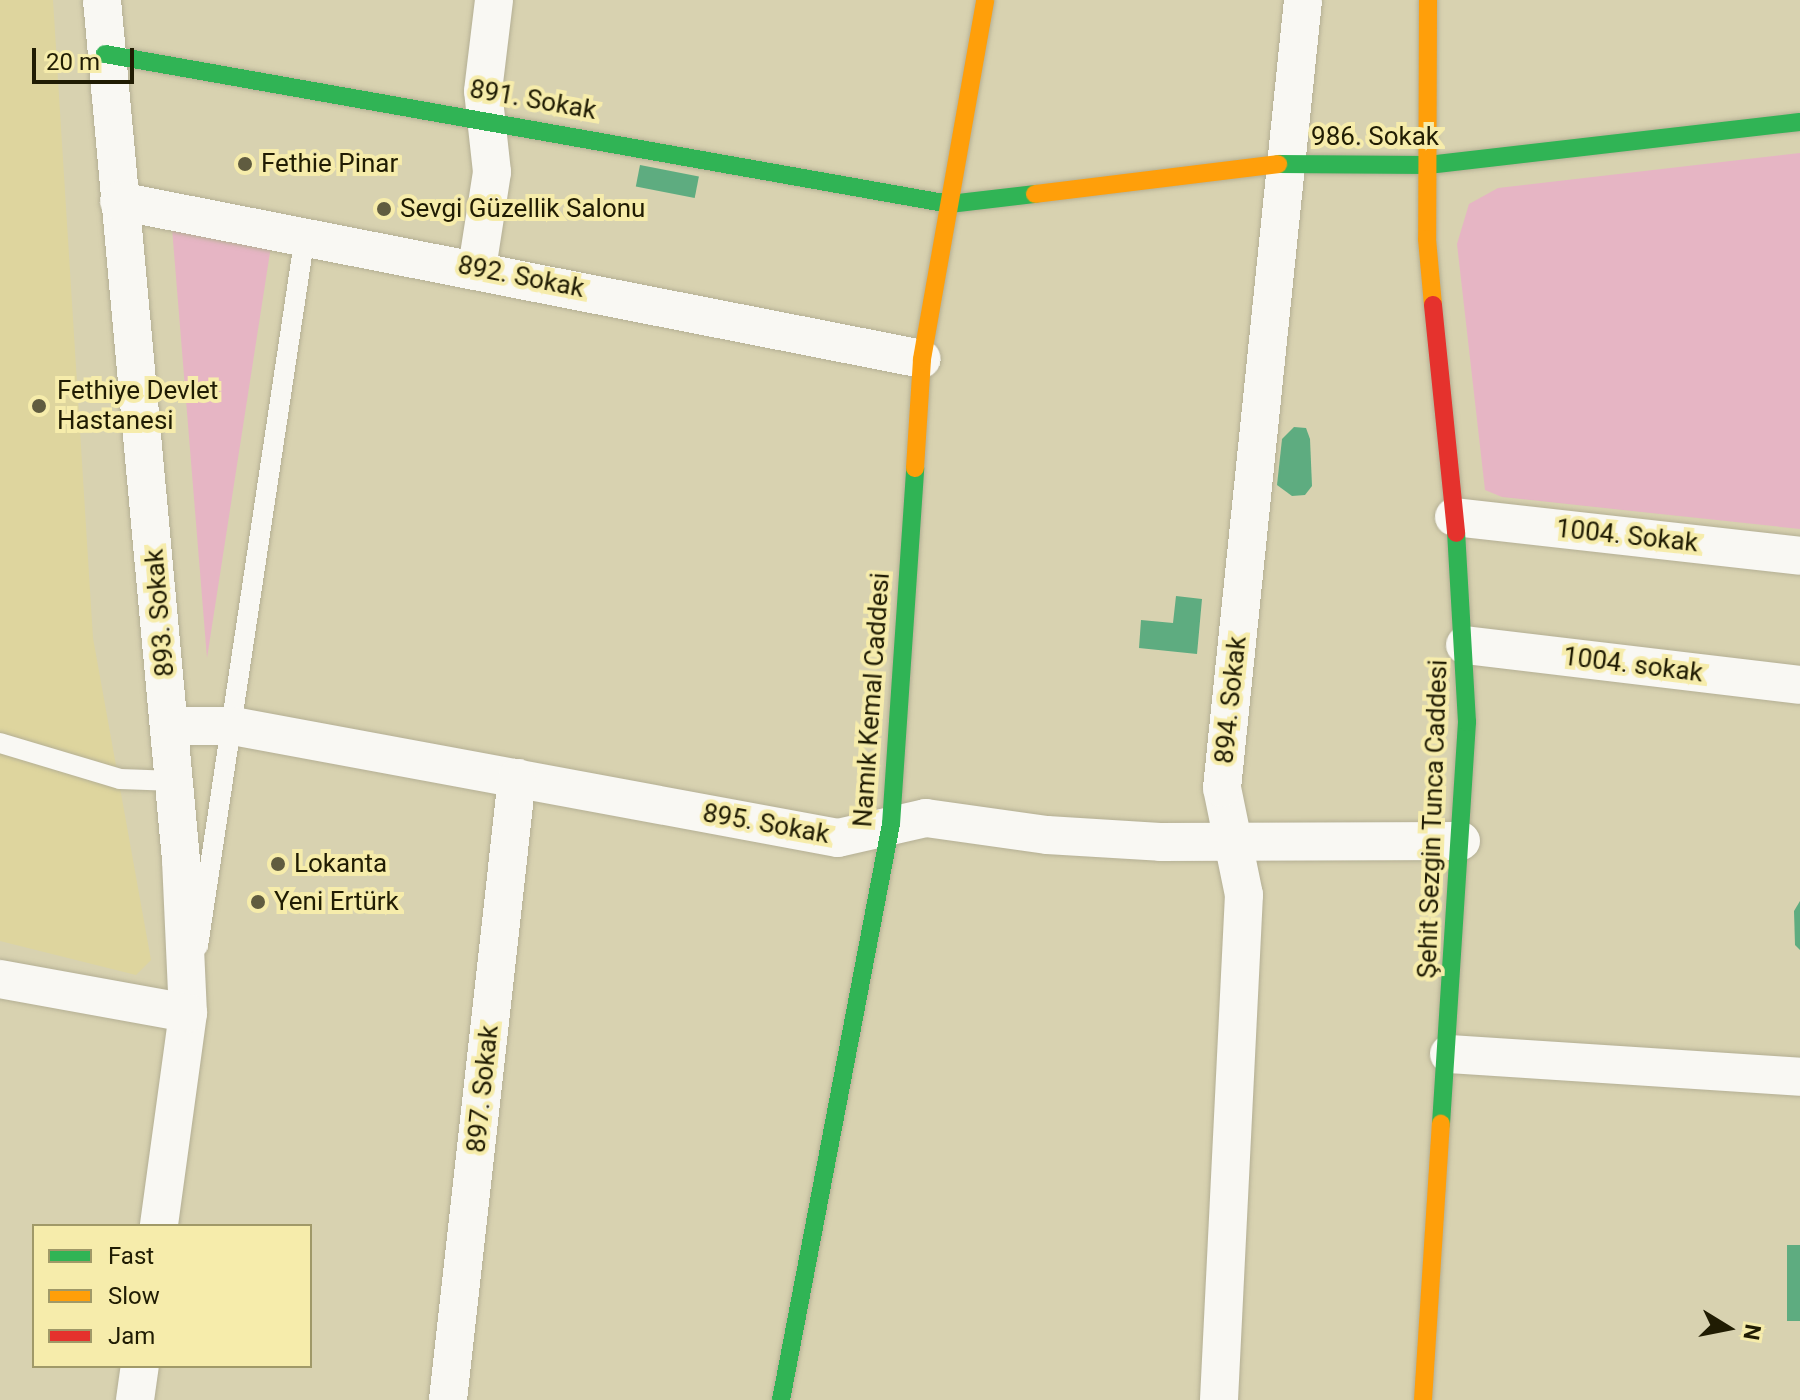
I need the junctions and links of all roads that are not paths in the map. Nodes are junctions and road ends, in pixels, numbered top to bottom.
1 (102, 0) edge
2 (494, 0) edge
3 (985, 0) edge
4 (1303, 0) edge
5 (1428, 0) edge
6 (105, 54) junction
7 (488, 118) junction
8 (1800, 122) edge
9 (1290, 163) junction
10 (1428, 165) junction
11 (119, 201) junction
12 (950, 204) junction
13 (305, 235) junction
14 (477, 268) junction
15 (922, 359) junction
16 (1454, 517) junction
17 (1800, 556) edge
18 (1465, 645) junction
19 (1800, 685) edge
20 (170, 726) junction
21 (233, 726) junction
22 (0, 743) edge
23 (517, 778) junction
24 (175, 781) junction
25 (891, 824) junction
26 (1461, 841) junction
27 (1231, 842) junction
28 (0, 979) edge
29 (188, 1013) junction
30 (1449, 1054) junction
31 (1800, 1077) edge
32 (159, 1224) edge
33 (140, 1368) edge
34 (135, 1400) edge
35 (448, 1400) edge
36 (781, 1400) edge
37 (1219, 1400) edge
38 (1423, 1400) edge

1 - 6 street, 893. Sokak
2 - 7 street
3 - 12 street, Namık Kemal Caddesi
4 - 9 street, 894. Sokak
5 - 10 street, Şehit Sezgin Tunca Caddesi
6 - 7 street, 891. Sokak
6 - 11 street, 893. Sokak
7 - 12 street, 891. Sokak
7 - 14 street
8 - 10 street, 986. Sokak
9 - 10 street, 986. Sokak
9 - 12 street, 986. Sokak
9 - 27 street, 894. Sokak
10 - 16 street, Şehit Sezgin Tunca Caddesi
11 - 13 street, 892. Sokak
11 - 20 street, 893. Sokak
12 - 15 street, Namık Kemal Caddesi
13 - 14 street, 892. Sokak
13 - 21 lane
14 - 15 street, 892. Sokak
15 - 25 street, Namık Kemal Caddesi
16 - 17 street, 1004. Sokak
16 - 18 street, Şehit Sezgin Tunca Caddesi
18 - 19 street, 1004. sokak
18 - 26 street, Şehit Sezgin Tunca Caddesi
20 - 21 street, 895. Sokak
20 - 24 street, 893. Sokak
21 - 23 street, 895. Sokak
21 - 29 lane
22 - 24 lane
23 - 25 street, 895. Sokak
23 - 35 street, 897. Sokak
24 - 29 street, 893. Sokak
25 - 27 street, 895. Sokak
25 - 36 street, Namık Kemal Caddesi
26 - 27 street, 895. Sokak
26 - 30 street, Şehit Sezgin Tunca Caddesi
27 - 37 street, 894. Sokak
28 - 29 street
29 - 32 street, 893. Sokak
30 - 31 street
30 - 38 street, Şehit Sezgin Tunca Caddesi
33 - 34 street

